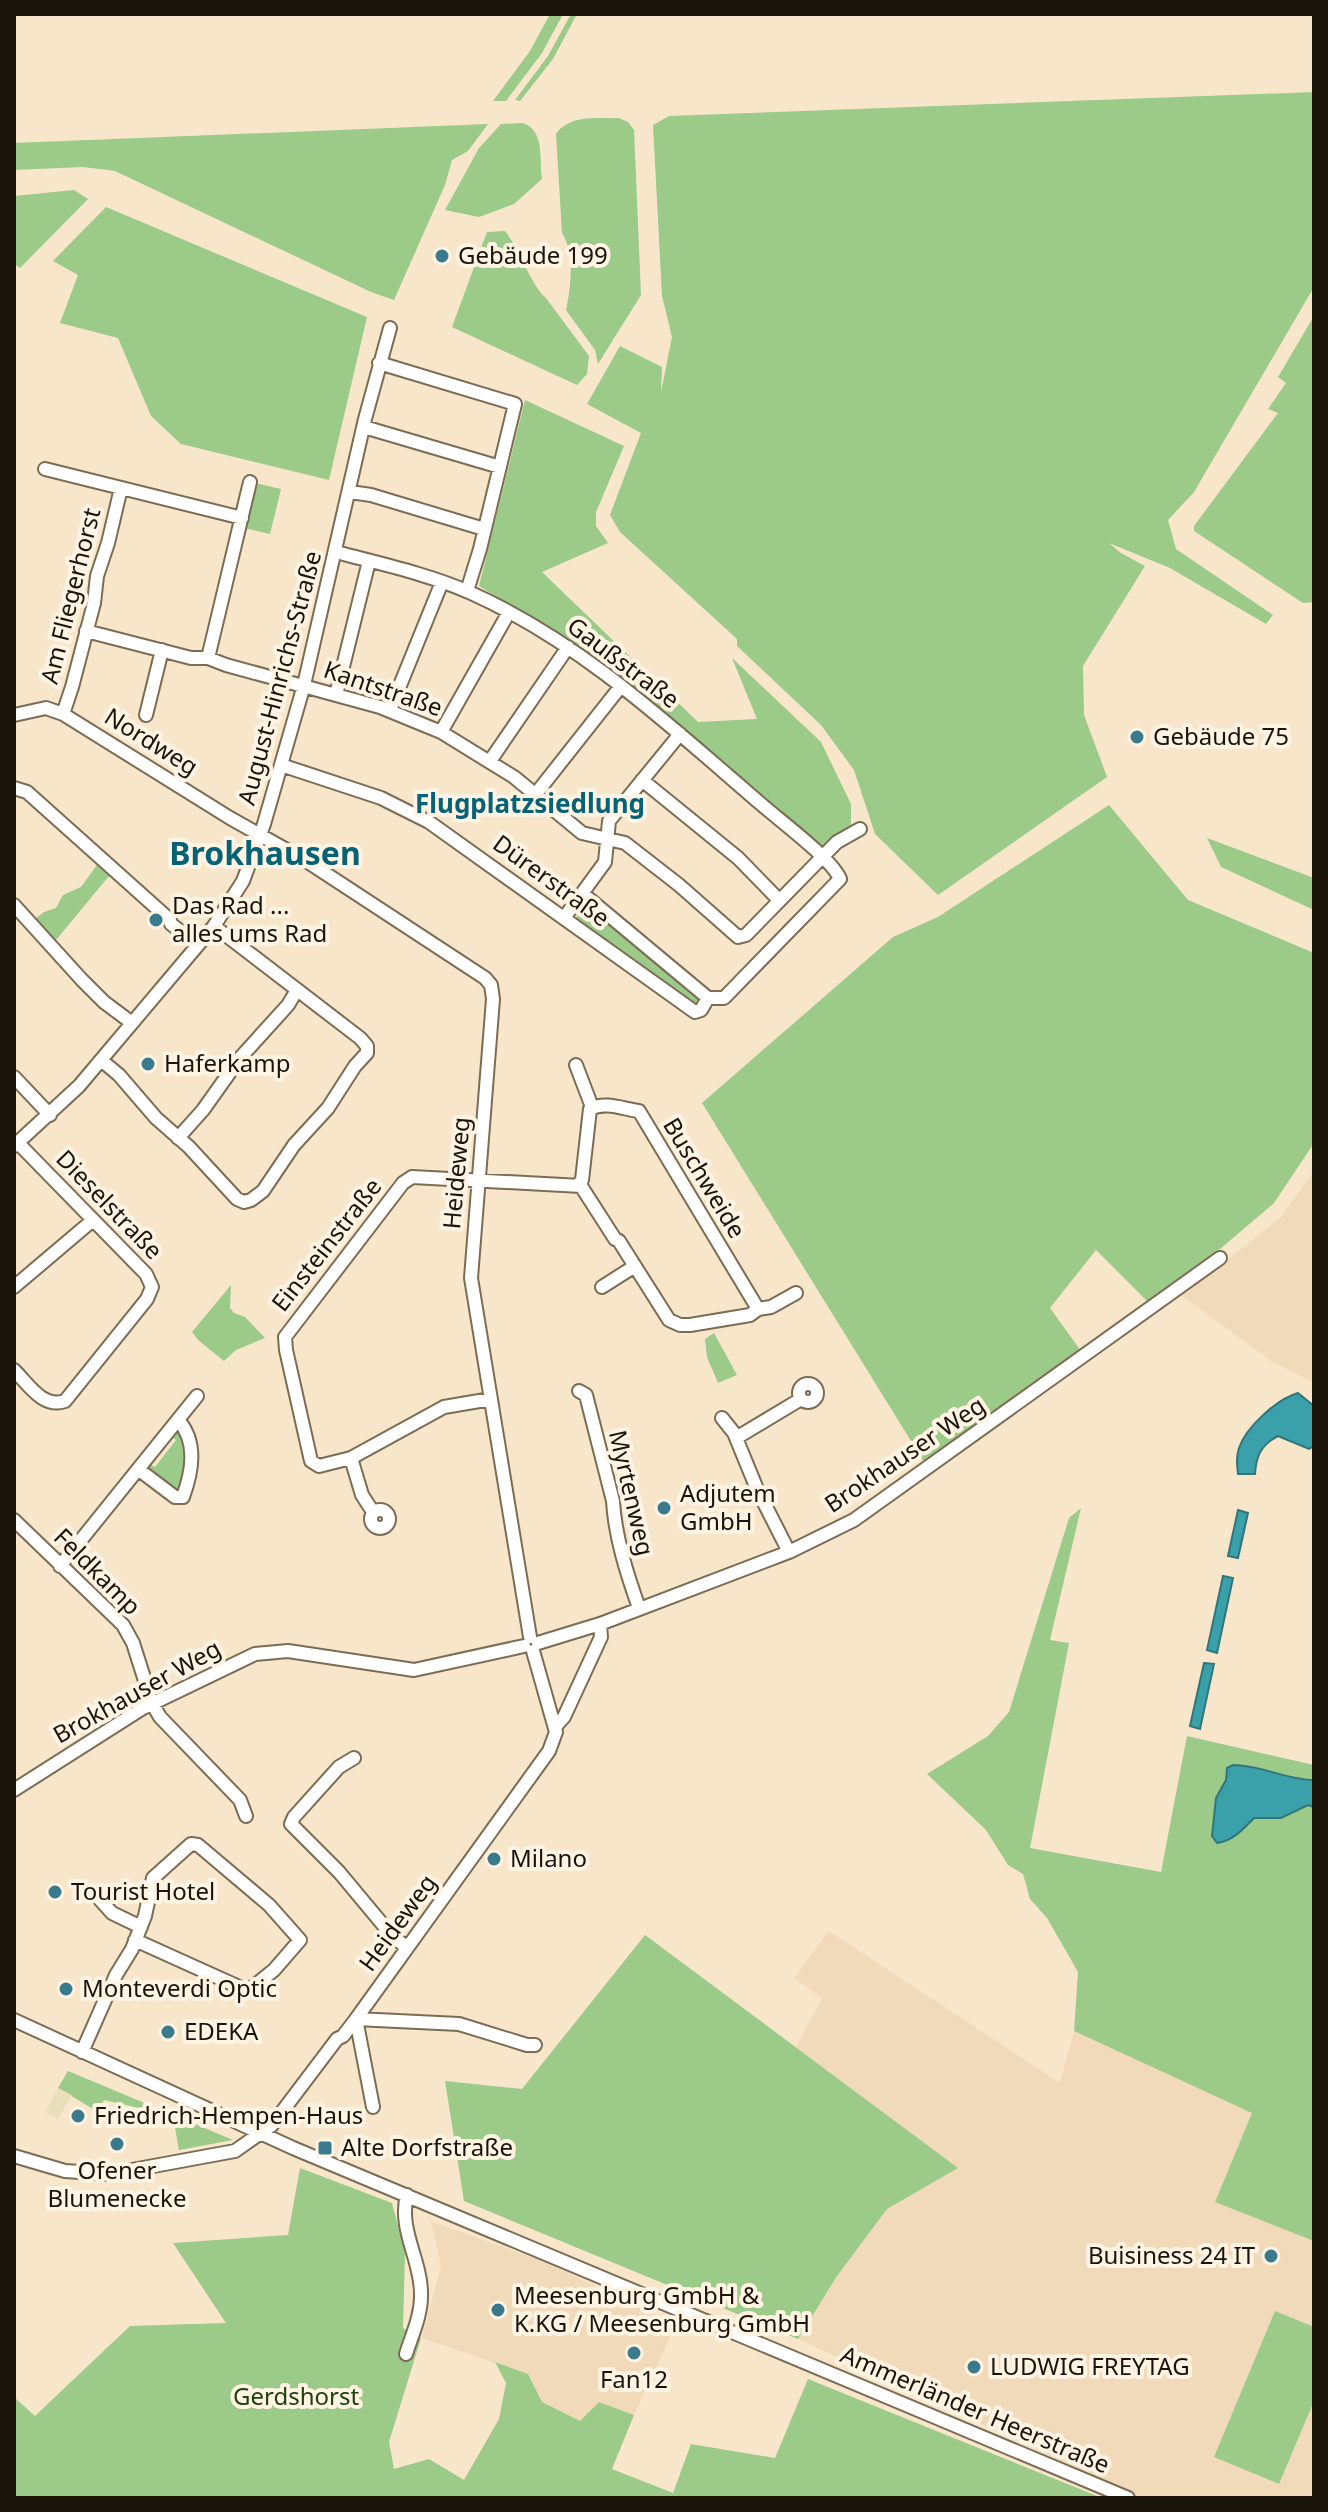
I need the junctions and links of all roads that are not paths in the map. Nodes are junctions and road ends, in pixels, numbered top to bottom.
1 (390, 328) dead end
2 (379, 363) junction
3 (364, 427) junction
4 (500, 467) junction
5 (45, 469) dead end
6 (250, 482) dead end
7 (121, 488) junction
8 (350, 492) junction
9 (242, 518) junction
10 (484, 529) junction
11 (336, 552) junction
12 (369, 561) junction
13 (442, 582) junction
14 (467, 591) junction
15 (509, 612) junction
16 (86, 631) junction
17 (568, 647) junction
18 (162, 650) junction
19 (208, 658) junction
20 (304, 685) junction
21 (621, 686) junction
22 (336, 695) junction
23 (390, 710) junction
24 (63, 714) junction
25 (14, 715) edge
26 (146, 715) dead end
27 (441, 732) junction
28 (680, 734) junction
29 (490, 761) junction
30 (287, 766) junction
31 (642, 780) junction
32 (14, 788) edge
33 (535, 795) junction
34 (860, 829) dead end
35 (260, 834) junction
36 (605, 839) junction
37 (823, 858) junction
38 (582, 893) junction
39 (779, 900) junction
40 (14, 905) edge
41 (564, 918) junction
42 (214, 926) junction
43 (197, 944) junction
44 (297, 990) junction
45 (708, 998) junction
46 (132, 1023) junction
47 (101, 1060) junction
48 (576, 1065) dead end
49 (14, 1077) edge
50 (592, 1107) junction
51 (50, 1115) junction
52 (178, 1138) junction
53 (16, 1145) edge
54 (479, 1181) junction
55 (578, 1185) junction
56 (93, 1220) junction
57 (1220, 1258) dead end
58 (635, 1266) junction
59 (14, 1287) edge
60 (602, 1287) dead end
61 (796, 1293) dead end
62 (758, 1309) junction
63 (14, 1370) edge
64 (579, 1391) dead end
65 (197, 1396) dead end
66 (491, 1399) junction
67 (801, 1399) dead end
68 (722, 1418) dead end
69 (178, 1420) junction
70 (736, 1438) junction
71 (351, 1458) junction
72 (138, 1469) junction
73 (373, 1512) dead end
74 (14, 1520) edge
75 (789, 1552) junction
76 (60, 1566) junction
77 (639, 1608) junction
78 (600, 1624) junction
79 (531, 1644) junction
80 (152, 1703) junction
81 (555, 1727) junction
82 (354, 1758) dead end
83 (14, 1790) edge
84 (246, 1816) dead end
85 (95, 1894) dead end
86 (141, 1927) junction
87 (135, 1940) junction
88 (407, 1947) junction
89 (356, 2019) junction
90 (14, 2020) edge
91 (535, 2045) dead end
92 (82, 2052) junction
93 (373, 2107) dead end
94 (261, 2134) junction
95 (14, 2156) edge
96 (407, 2195) junction
97 (406, 2354) dead end
98 (1128, 2498) edge

1 - 2 street, August-Hinrichs-Straße
2 - 3 street, August-Hinrichs-Straße
2 - 4 street
3 - 4 street
3 - 8 street, August-Hinrichs-Straße
4 - 10 street
5 - 7 street, Am Fliegerhorst
6 - 9 street
7 - 9 street, Am Fliegerhorst
7 - 16 street, Am Fliegerhorst
8 - 10 street
8 - 11 street, August-Hinrichs-Straße
9 - 19 street
10 - 14 street
11 - 12 street, Gaußstraße
11 - 20 street, August-Hinrichs-Straße
12 - 13 street, Gaußstraße
12 - 22 street
13 - 14 street, Gaußstraße
13 - 23 street
14 - 15 street, Gaußstraße
15 - 17 street, Gaußstraße
15 - 27 street
16 - 18 street, Kantstraße
16 - 24 street, Am Fliegerhorst
17 - 21 street, Gaußstraße
17 - 29 street
18 - 19 street, Kantstraße
18 - 26 street
19 - 20 street, Kantstraße
20 - 22 street, Kantstraße
20 - 30 street, August-Hinrichs-Straße
21 - 28 street, Gaußstraße
21 - 33 street
22 - 23 street, Kantstraße
23 - 27 street, Kantstraße
24 - 25 street, Nordweg
24 - 35 street, Nordweg
27 - 29 street, Kantstraße
28 - 31 street
28 - 37 street, Gaußstraße
29 - 33 street, Kantstraße
30 - 35 street, August-Hinrichs-Straße
30 - 41 street, Dürerstraße
31 - 36 street
31 - 39 street
32 - 43 street
33 - 36 street, Kantstraße
34 - 37 street
35 - 42 street, August-Hinrichs-Straße
35 - 54 street, Heideweg
36 - 38 street
36 - 39 street, Kantstraße
37 - 39 street
37 - 45 street, Gaußstraße
38 - 41 street
38 - 45 street
40 - 46 street
41 - 45 street, Dürerstraße
42 - 43 street, August-Hinrichs-Straße
42 - 44 street
43 - 46 street, August-Hinrichs-Straße
44 - 52 street
44 - 52 street
46 - 47 street, August-Hinrichs-Straße
47 - 51 street, August-Hinrichs-Straße
47 - 52 street
48 - 50 street
49 - 51 street
50 - 55 street
50 - 62 street, Buschweide
51 - 53 street, August-Hinrichs-Straße
53 - 56 street, Dieselstraße
54 - 55 street
54 - 66 street, Heideweg
54 - 71 street, Einsteinstraße
55 - 58 street
56 - 59 street
56 - 63 street, Dieselstraße
57 - 75 street, Brokhauser Weg
58 - 60 street
58 - 62 street
61 - 62 street
64 - 77 street, Myrtenweg
65 - 69 street
66 - 71 street, Einsteinstraße
66 - 79 street, Heideweg
67 - 70 street
68 - 70 street
69 - 72 street
69 - 72 street
70 - 75 street
71 - 73 street
72 - 76 street
74 - 76 street, Feldkamp
75 - 77 street, Brokhauser Weg
76 - 80 street, Feldkamp
77 - 78 street, Brokhauser Weg
78 - 79 street, Brokhauser Weg
78 - 81 street, Heideweg
79 - 80 street, Brokhauser Weg
79 - 81 street, Heideweg
80 - 83 street, Brokhauser Weg
80 - 84 street, Feldkamp
81 - 88 street, Heideweg
82 - 88 street
85 - 86 street
86 - 87 street
86 - 87 street
87 - 92 street
88 - 89 street, Heideweg
89 - 91 street
89 - 93 street
89 - 94 street, Heideweg
90 - 92 street, Ammerländer Heerstraße
92 - 94 street, Ammerländer Heerstraße
94 - 95 street
94 - 96 street, Ammerländer Heerstraße
96 - 97 street
96 - 98 street, Ammerländer Heerstraße

